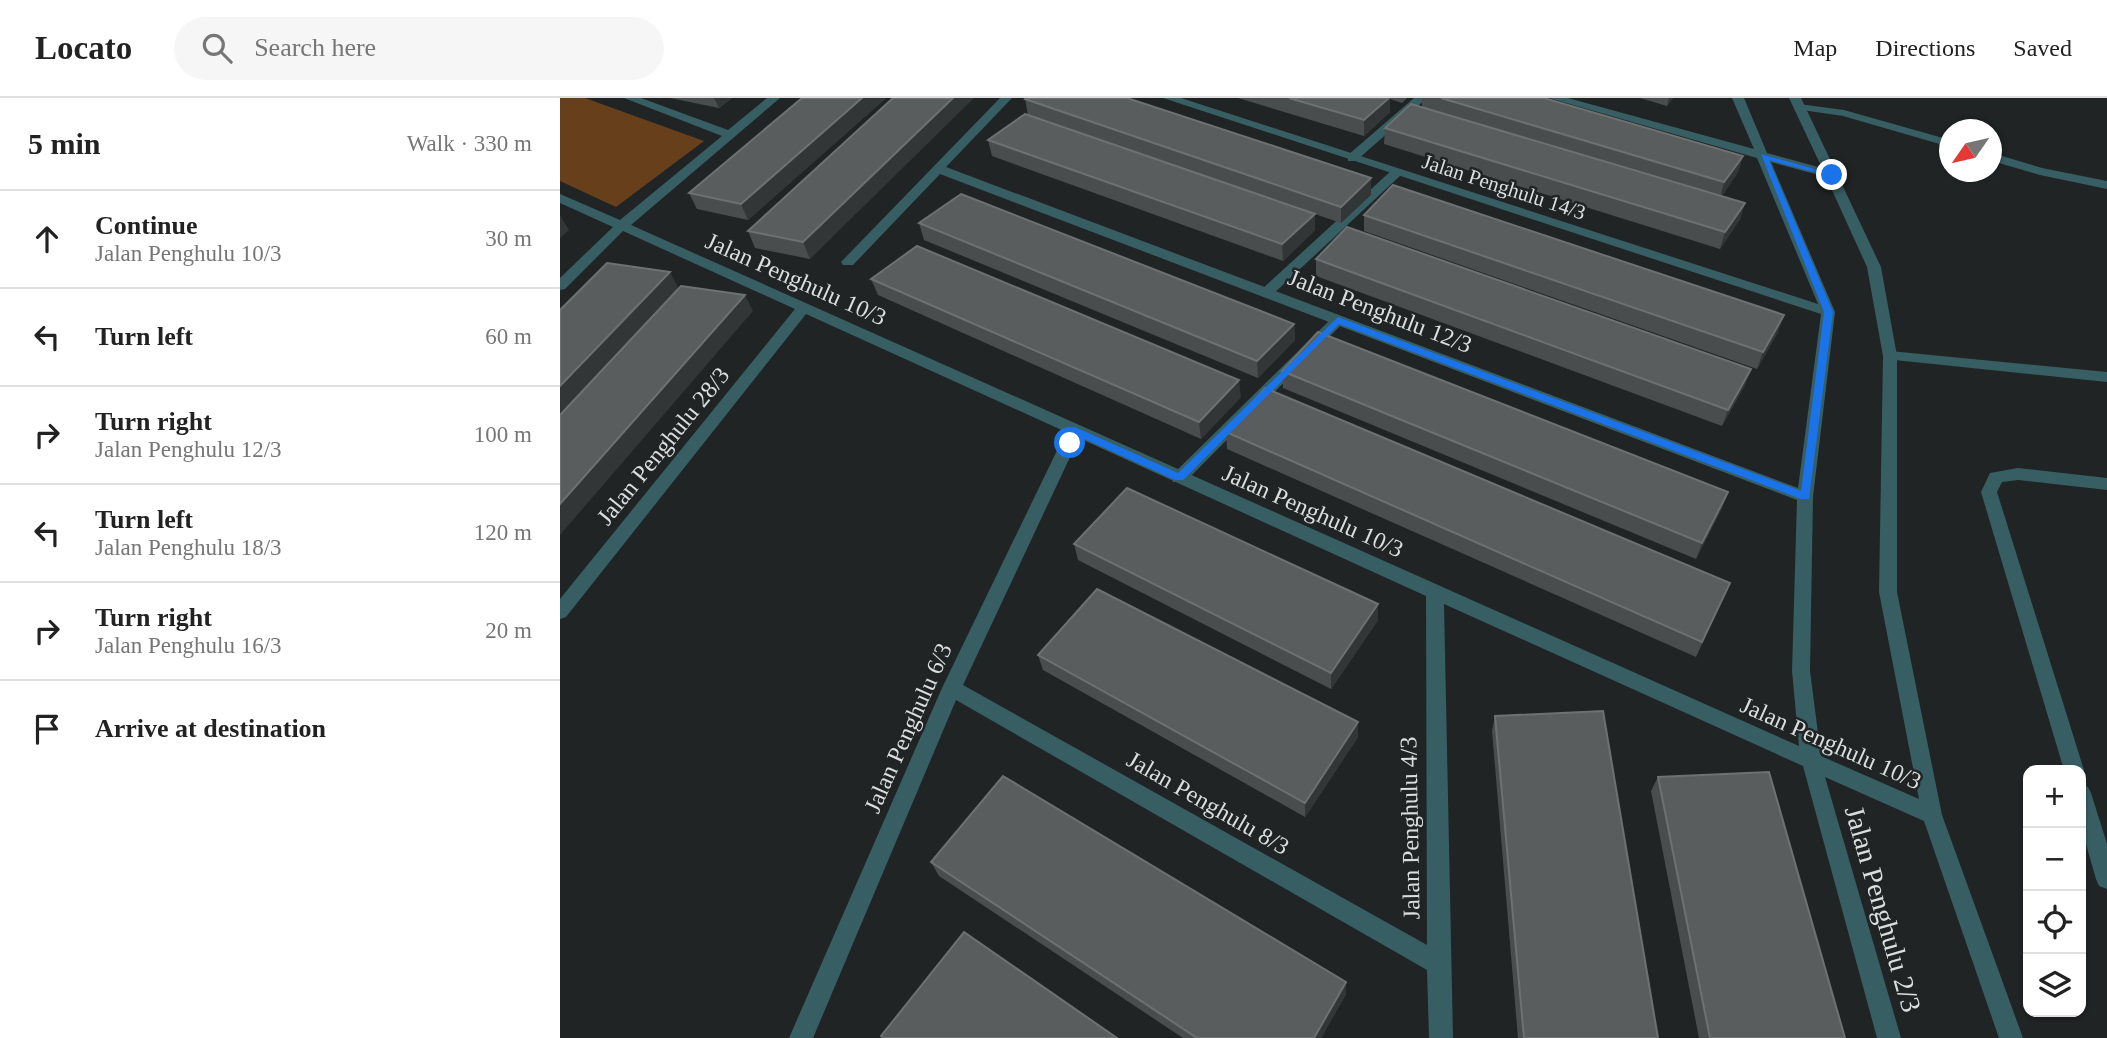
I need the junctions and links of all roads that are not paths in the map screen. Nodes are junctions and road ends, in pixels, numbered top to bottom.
1 (630, 98) edge
2 (774, 98) edge
3 (1006, 98) edge
4 (1169, 98) edge
5 (1421, 98) edge
6 (1555, 98) edge
7 (1738, 98) edge
8 (1797, 102) edge
9 (728, 134) junction
10 (1939, 141) edge
11 (1763, 156) junction
12 (1352, 158) junction
13 (2002, 160) edge
14 (939, 169) junction
15 (1397, 172) junction
16 (1832, 175) junction
17 (2107, 185) edge
18 (560, 198) edge
19 (620, 227) junction
20 (849, 262) dead end
21 (560, 286) edge
22 (1266, 293) junction
23 (803, 309) junction
24 (1828, 312) junction
25 (1338, 320) junction
26 (1890, 356) junction
27 (2107, 377) edge
28 (1072, 437) junction
29 (1179, 478) junction
30 (2107, 484) edge
31 (1805, 497) junction
32 (1435, 592) junction
33 (560, 612) edge
34 (952, 688) junction
35 (1812, 762) junction
36 (2072, 765) edge
37 (2086, 810) edge
38 (1932, 815) junction
39 (2107, 879) edge
40 (1438, 964) junction
41 (801, 1038) edge
42 (1441, 1038) edge
43 (1889, 1038) edge
44 (2011, 1038) edge

1 - 9 street
2 - 9 street
3 - 14 street
4 - 12 street, Jalan Penghulu 14/3
5 - 12 street
6 - 11 street
7 - 11 street
8 - 10 street
8 - 16 street
9 - 19 street
11 - 16 street
11 - 24 street
12 - 15 street, Jalan Penghulu 14/3
13 - 17 street
14 - 20 street
14 - 22 street, Jalan Penghulu 12/3
15 - 22 street
15 - 24 street, Jalan Penghulu 14/3
16 - 26 street
18 - 19 street, Jalan Penghulu 10/3
19 - 21 street
19 - 23 street, Jalan Penghulu 10/3
22 - 25 street, Jalan Penghulu 12/3
23 - 28 street, Jalan Penghulu 10/3
23 - 33 street, Jalan Penghulu 28/3
24 - 31 street, Jalan Penghulu 2/3
25 - 29 street
25 - 31 street, Jalan Penghulu 12/3
26 - 27 street
26 - 38 street
28 - 29 street, Jalan Penghulu 10/3
28 - 34 street, Jalan Penghulu 6/3
29 - 32 street, Jalan Penghulu 10/3
30 - 36 street
31 - 35 street, Jalan Penghulu 2/3
32 - 35 street, Jalan Penghulu 10/3
32 - 40 street, Jalan Penghulu 4/3
34 - 40 street, Jalan Penghulu 8/3
34 - 41 street, Jalan Penghulu 6/3
35 - 38 street, Jalan Penghulu 10/3
35 - 43 street, Jalan Penghulu 2/3
37 - 39 street
38 - 44 street
40 - 42 street, Jalan Penghulu 4/3

